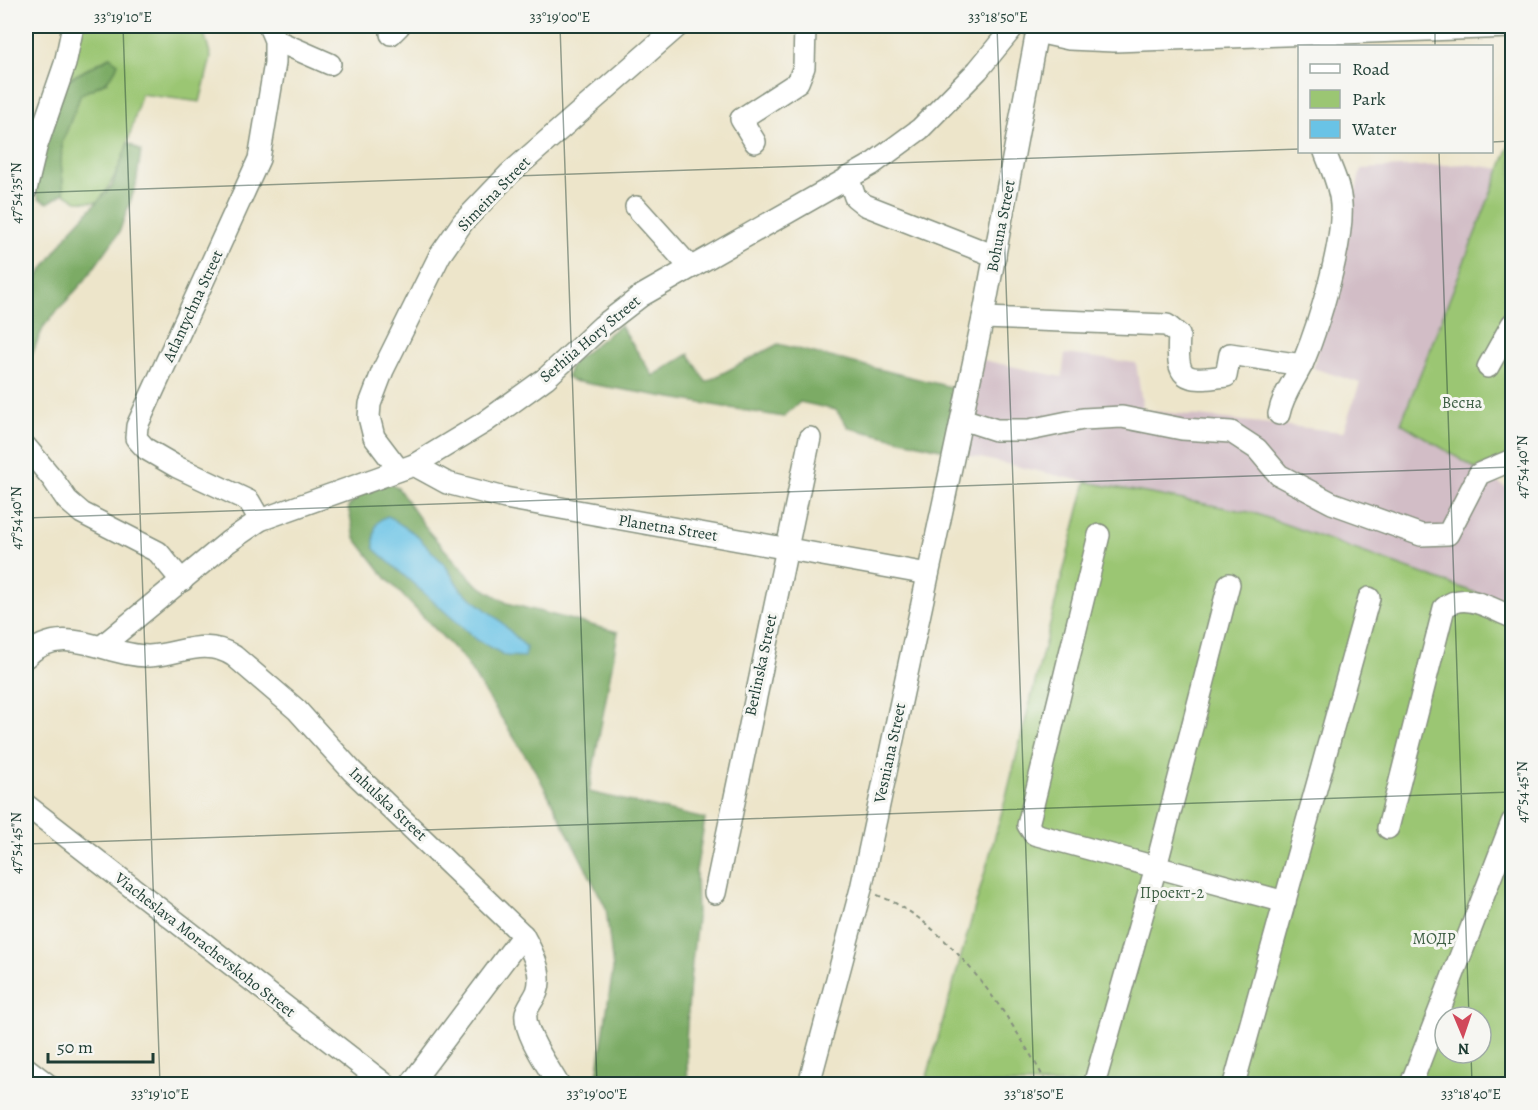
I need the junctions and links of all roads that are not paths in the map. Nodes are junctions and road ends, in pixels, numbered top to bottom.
1 (73, 26) edge
2 (678, 26) edge
3 (806, 26) edge
4 (1014, 26) edge
5 (1512, 27) edge
6 (1037, 29) edge
7 (272, 33) edge
8 (1305, 40) edge
9 (330, 64) dead end
10 (755, 142) dead end
11 (1324, 153) edge
12 (848, 177) junction
13 (26, 190) edge
14 (636, 207) dead end
15 (995, 256) junction
16 (690, 267) junction
17 (983, 318) junction
18 (1512, 324) edge
19 (1302, 364) junction
20 (1488, 367) dead end
21 (1279, 414) dead end
22 (962, 419) junction
23 (810, 438) dead end
24 (26, 447) edge
25 (1512, 460) edge
26 (406, 468) junction
27 (260, 520) junction
28 (1099, 535) dead end
29 (785, 548) junction
30 (928, 574) junction
31 (182, 581) junction
32 (1229, 584) dead end
33 (1369, 598) dead end
34 (1512, 617) edge
35 (102, 646) junction
36 (26, 655) edge
37 (26, 805) edge
38 (1512, 822) edge
39 (1388, 828) dead end
40 (1156, 867) junction
41 (715, 893) dead end
42 (1285, 902) junction
43 (523, 935) junction
44 (26, 1068) edge
45 (1095, 1078) dead end
46 (47, 1084) edge
47 (385, 1084) edge
48 (411, 1084) edge
49 (558, 1084) edge
50 (809, 1084) edge
51 (1234, 1084) edge
52 (1411, 1084) edge

1 - 13 street
2 - 26 street, Simeina Street
3 - 10 street
4 - 12 street, Serhiia Hory Street
5 - 8 street, Bohuna Street
6 - 8 street, Bohuna Street
6 - 15 street, Bohuna Street
7 - 9 street
7 - 27 street, Atlantychna Street
11 - 19 street
12 - 15 street
12 - 16 street, Serhiia Hory Street
14 - 16 street
15 - 17 street, Bohuna Street
16 - 26 street, Serhiia Hory Street
17 - 19 street
17 - 22 street, Bohuna Street
18 - 20 street
19 - 21 street
22 - 25 street
22 - 30 street, Vesniana Street
23 - 29 street, Berlinska Street
24 - 31 street
26 - 27 street
26 - 29 street, Planetna Street
27 - 31 street
28 - 40 street
29 - 30 street, Planetna Street
29 - 41 street, Berlinska Street
30 - 50 street, Vesniana Street
31 - 35 street
32 - 40 street
33 - 42 street
34 - 39 street
35 - 36 street, Inhulska Street
35 - 43 street, Inhulska Street
37 - 47 street, Viacheslava Morachevskoho Street
38 - 52 street
40 - 42 street
40 - 45 street
42 - 51 street
43 - 48 street
43 - 49 street, Inhulska Street
44 - 46 street

